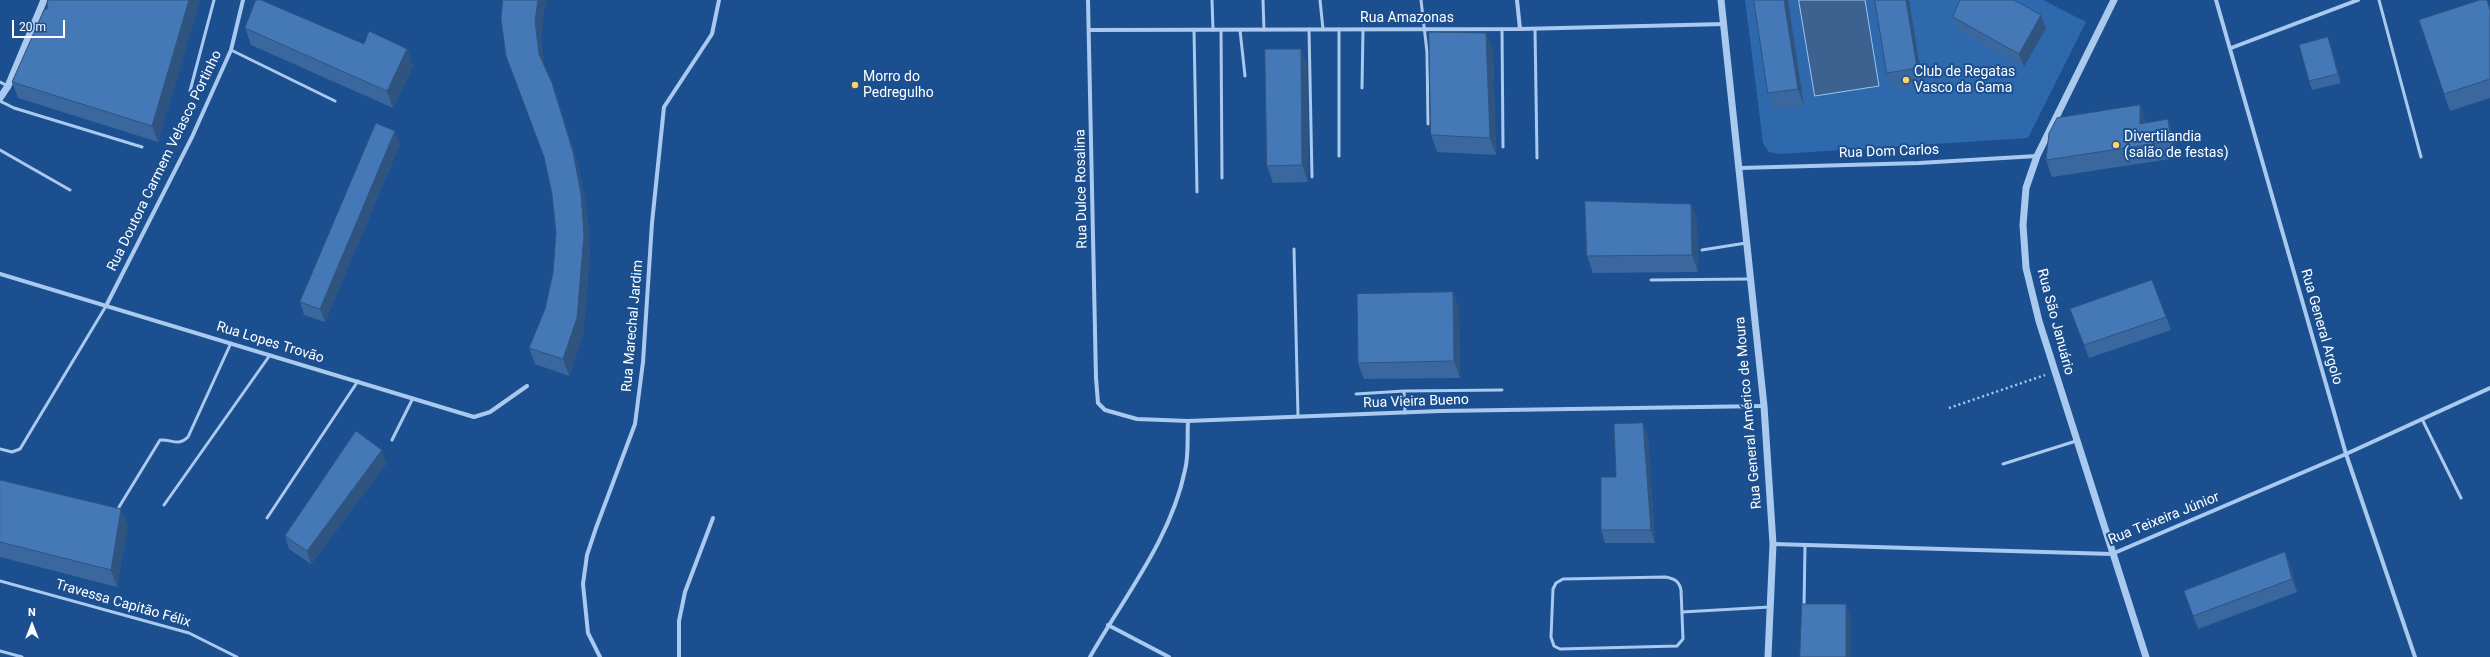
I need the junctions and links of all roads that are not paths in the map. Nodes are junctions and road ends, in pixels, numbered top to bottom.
1 (44, 0) edge
2 (214, 0) edge
3 (243, 0) edge
4 (719, 0) edge
5 (1088, 0) edge
6 (1212, 0) edge
7 (1263, 0) edge
8 (1320, 0) edge
9 (1421, 0) edge
10 (1517, 0) edge
11 (1721, 0) edge
12 (2114, 0) edge
13 (2216, 0) edge
14 (2358, 0) edge
15 (2379, 0) edge
16 (1725, 24) junction
17 (1309, 29) junction
18 (1323, 29) junction
19 (1339, 29) junction
20 (1363, 29) junction
21 (1425, 29) junction
22 (1502, 29) junction
23 (1520, 29) junction
24 (1535, 29) junction
25 (1090, 30) junction
26 (1194, 30) junction
27 (1213, 30) junction
28 (1221, 30) junction
29 (1240, 30) junction
30 (1264, 30) junction
31 (2231, 48) junction
32 (231, 50) junction
33 (1245, 76) dead end
34 (0, 82) edge
35 (8, 86) junction
36 (1362, 88) dead end
37 (190, 91) dead end
38 (0, 98) edge
39 (0, 101) edge
40 (335, 101) dead end
41 (1428, 124) dead end
42 (142, 147) dead end
43 (1503, 147) dead end
44 (0, 150) edge
45 (1339, 156) dead end
46 (2038, 156) junction
47 (2421, 157) dead end
48 (1536, 158) dead end
49 (1740, 168) junction
50 (1312, 177) dead end
51 (1222, 178) dead end
52 (70, 190) dead end
53 (1197, 192) dead end
54 (1748, 243) junction
55 (1294, 249) dead end
56 (1702, 250) dead end
57 (0, 274) edge
58 (1651, 280) dead end
59 (1751, 280) junction
60 (106, 306) junction
61 (231, 343) junction
62 (270, 355) junction
63 (1096, 378) joint
64 (358, 381) junction
65 (526, 386) dead end
66 (2490, 388) edge
67 (1502, 390) dead end
68 (1404, 391) junction
69 (1356, 394) dead end
70 (413, 398) junction
71 (1764, 406) junction
72 (1405, 412) junction
73 (1298, 417) junction
74 (2422, 419) junction
75 (1188, 421) junction
76 (392, 440) dead end
77 (2076, 441) junction
78 (0, 449) edge
79 (2346, 454) junction
80 (2003, 464) dead end
81 (2461, 498) dead end
82 (164, 505) dead end
83 (119, 507) edge
84 (267, 518) dead end
85 (713, 518) dead end
86 (1773, 544) junction
87 (1805, 545) junction
88 (2112, 554) junction
89 (0, 581) edge
90 (1770, 607) junction
91 (1682, 612) junction
92 (1804, 615) edge
93 (1108, 625) junction
94 (0, 651) edge
95 (22, 657) edge
96 (238, 657) edge
97 (600, 657) edge
98 (679, 657) edge
99 (1090, 657) edge
100 (1169, 657) edge
101 (1768, 657) edge
102 (2146, 657) edge
103 (2415, 657) edge

1 - 35 street
2 - 37 lane
3 - 32 street, Rua Doutora Carmem Velasco Portinho
4 - 97 street, Rua Marechal Jardim
5 - 25 street, Rua Dulce Rosalina
6 - 27 lane
7 - 30 lane
8 - 18 lane
9 - 21 lane
10 - 23 street
11 - 16 street, Rua General Américo de Moura
12 - 46 street, Rua São Januário
13 - 31 street, Rua General Argolo
14 - 31 street
15 - 47 lane
16 - 24 street, Rua Amazonas
16 - 49 street, Rua General Américo de Moura
17 - 18 street, Rua Amazonas
17 - 30 street, Rua Amazonas
17 - 50 lane
18 - 19 street, Rua Amazonas
19 - 20 street, Rua Amazonas
19 - 45 lane
20 - 21 street, Rua Amazonas
20 - 36 lane
21 - 22 street, Rua Amazonas
21 - 41 lane
22 - 23 street, Rua Amazonas
22 - 43 lane
23 - 24 street, Rua Amazonas
24 - 48 lane
25 - 26 street, Rua Amazonas
25 - 63 street, Rua Dulce Rosalina
26 - 27 street, Rua Amazonas
26 - 53 lane
27 - 28 street, Rua Amazonas
28 - 29 street, Rua Amazonas
28 - 51 lane
29 - 30 street, Rua Amazonas
29 - 33 lane
31 - 79 street, Rua General Argolo
32 - 40 lane
32 - 60 street, Rua Doutora Carmem Velasco Portinho
34 - 35 lane
35 - 38 street
39 - 42 lane
44 - 52 lane
46 - 49 street, Rua Dom Carlos
46 - 77 street, Rua São Januário
49 - 54 street, Rua General Américo de Moura
54 - 56 lane
54 - 59 street, Rua General Américo de Moura
55 - 73 lane
57 - 60 street, Rua Lopes Trovão
58 - 59 lane
59 - 71 street, Rua General Américo de Moura
60 - 61 street, Rua Lopes Trovão
60 - 78 lane
61 - 62 street, Rua Lopes Trovão
61 - 83 lane
62 - 64 street, Rua Lopes Trovão
62 - 82 lane
63 - 75 street, Rua Vieira Bueno
64 - 70 street, Rua Lopes Trovão
64 - 84 lane
65 - 70 street, Rua Lopes Trovão
66 - 74 street, Rua Teixeira Júnior
67 - 68 lane
68 - 69 lane
68 - 72 lane
70 - 76 lane
71 - 72 street, Rua Vieira Bueno
71 - 86 street, Rua General Américo de Moura
72 - 73 street, Rua Vieira Bueno
73 - 75 street, Rua Vieira Bueno
74 - 79 street, Rua Teixeira Júnior
74 - 81 lane
75 - 93 street
77 - 80 lane
77 - 88 street, Rua São Januário
79 - 88 street, Rua Teixeira Júnior
79 - 103 street, Rua General Argolo
85 - 98 street
86 - 87 street, Rua Teixeira Júnior
86 - 90 street, Rua General Américo de Moura
87 - 88 street, Rua Teixeira Júnior
87 - 92 lane
88 - 102 street, Rua São Januário
89 - 96 lane, Travessa Capitão Félix
90 - 91 lane
90 - 101 street, Rua General Américo de Moura
91 - 91 lane
93 - 99 street
93 - 100 street
94 - 95 lane

